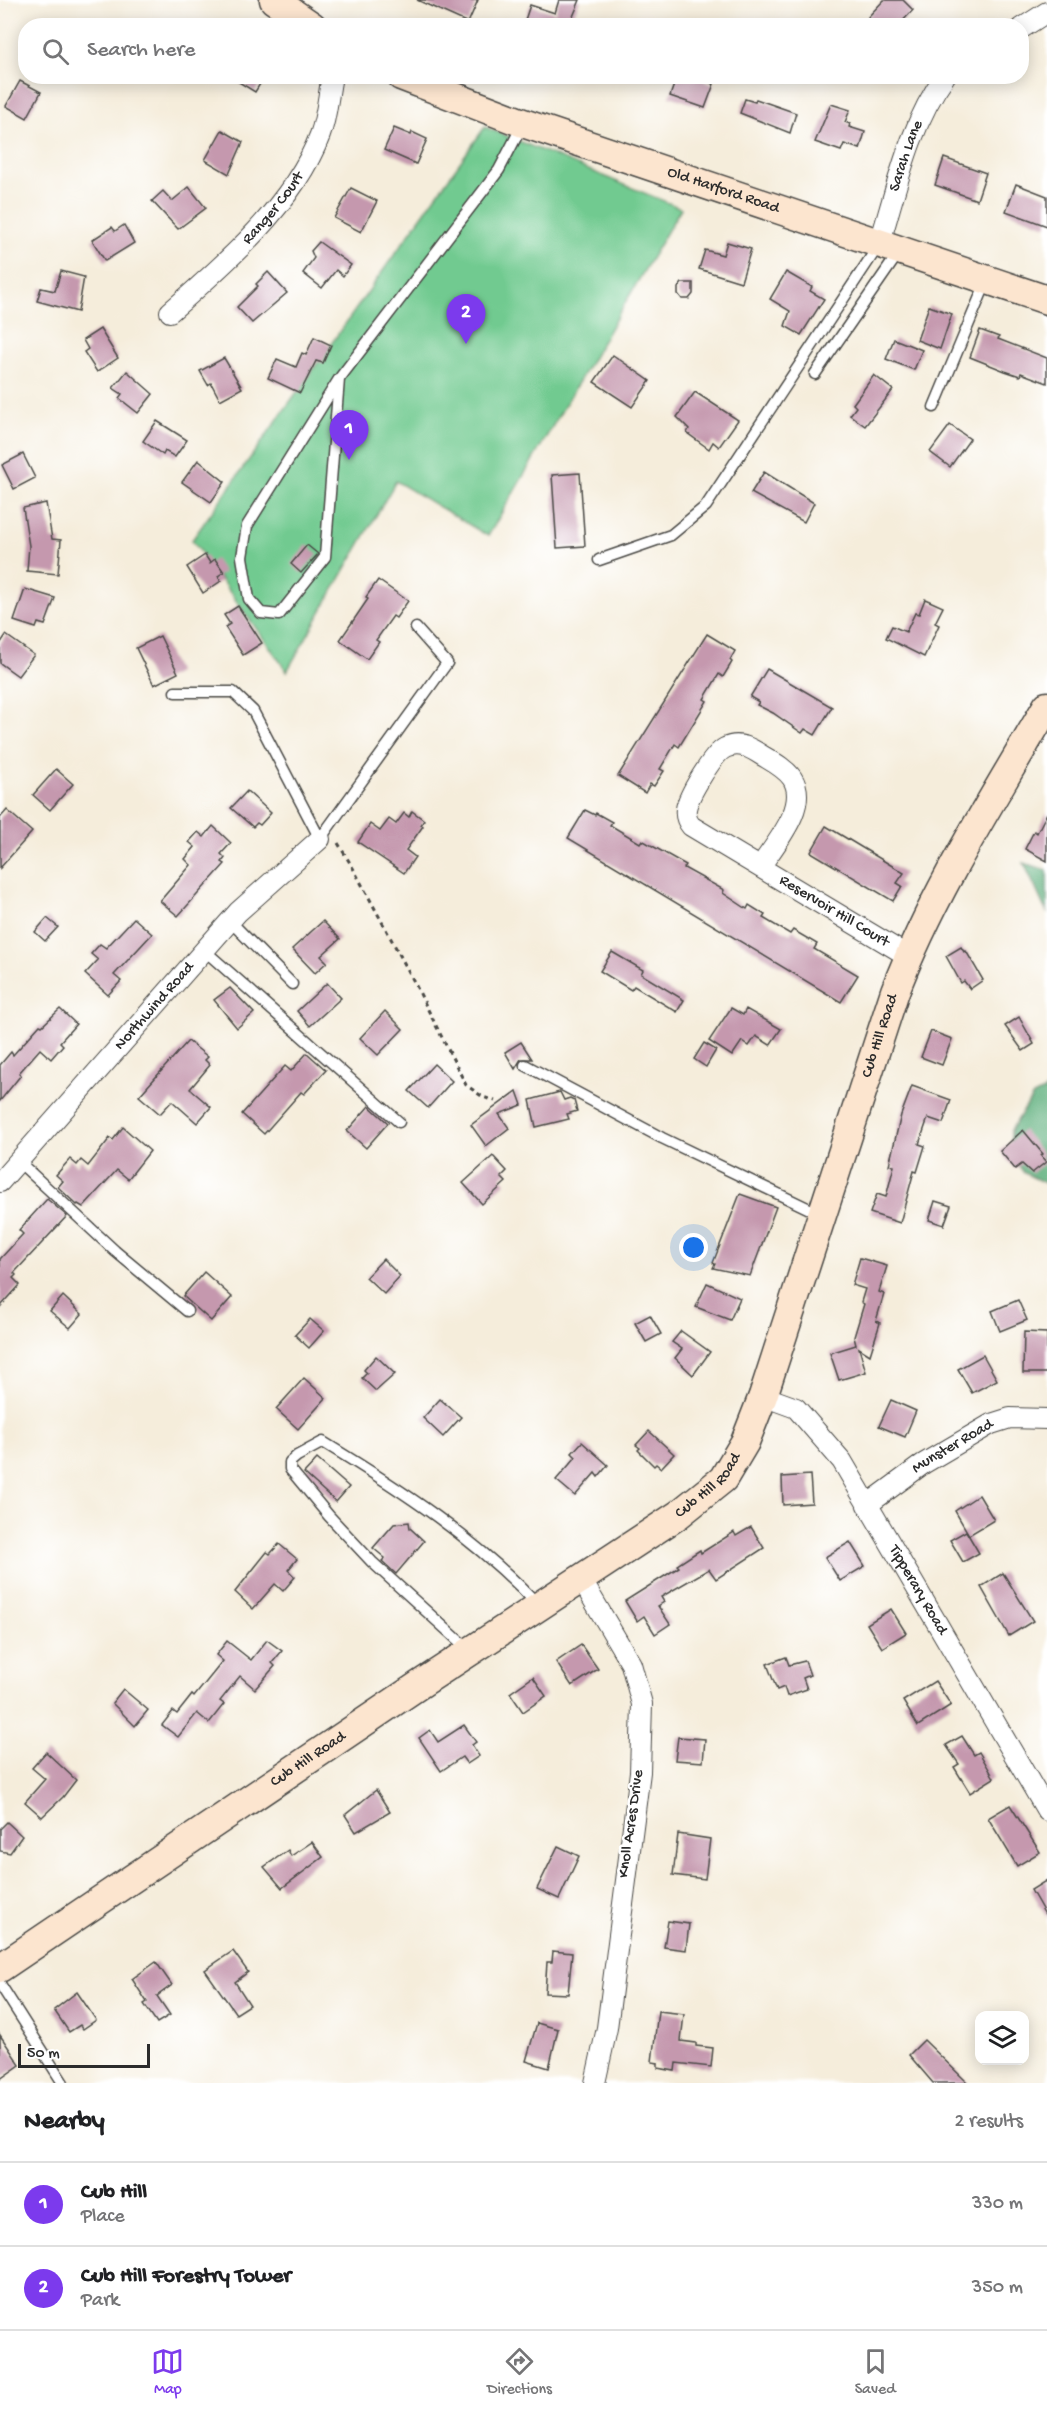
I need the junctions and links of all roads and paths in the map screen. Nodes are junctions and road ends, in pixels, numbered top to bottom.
1 (283, 2) edge
2 (1047, 12) edge
3 (302, 18) edge
4 (1029, 24) edge
5 (330, 84) edge
6 (422, 84) edge
7 (939, 84) edge
8 (523, 123) junction
9 (890, 246) junction
10 (987, 280) junction
11 (1047, 300) edge
12 (170, 312) dead end
13 (815, 374) dead end
14 (339, 379) junction
15 (934, 407) dead end
16 (599, 560) dead end
17 (416, 628) dead end
18 (175, 692) dead end
19 (1047, 706) edge
20 (320, 839) junction
21 (760, 867) junction
22 (230, 921) junction
23 (204, 950) junction
24 (908, 956) junction
25 (292, 984) dead end
26 (525, 1065) dead end
27 (495, 1101) dead end
28 (399, 1122) dead end
29 (18, 1161) junction
30 (0, 1182) edge
31 (823, 1215) junction
32 (187, 1311) dead end
33 (764, 1396) junction
34 (1047, 1419) edge
35 (867, 1505) junction
36 (581, 1579) junction
37 (540, 1606) junction
38 (470, 1651) junction
39 (1047, 1811) edge
40 (0, 1968) edge
41 (0, 1984) edge
42 (63, 2083) edge
43 (595, 2083) edge

1 - 3 street
2 - 4 street
5 - 12 street, Ranger Court
6 - 8 street, Old Harford Road
7 - 9 street, Sarah Lane
8 - 9 street, Old Harford Road
8 - 14 lane
9 - 10 street, Old Harford Road
9 - 13 lane
9 - 16 lane
10 - 11 street, Old Harford Road
10 - 15 lane
14 - 14 lane
17 - 20 lane
18 - 20 lane
19 - 24 street, Cub Hill Road
20 - 22 street, Northwind Road
20 - 27 path
21 - 21 street, Reservoir Hill Court
21 - 24 street, Reservoir Hill Court
22 - 23 street, Northwind Road
22 - 25 lane
23 - 28 lane
23 - 29 street, Northwind Road
24 - 31 street, Cub Hill Road
26 - 31 lane
29 - 30 street, Northwind Road
29 - 32 lane
31 - 33 street, Cub Hill Road
33 - 35 street, Tipperary Road
33 - 36 street, Cub Hill Road
34 - 35 street, Munster Road
35 - 39 street, Tipperary Road
36 - 37 street, Cub Hill Road
36 - 43 street, Knoll Acres Drive
37 - 38 street, Cub Hill Road
37 - 38 lane
38 - 40 street, Cub Hill Road
41 - 42 lane

